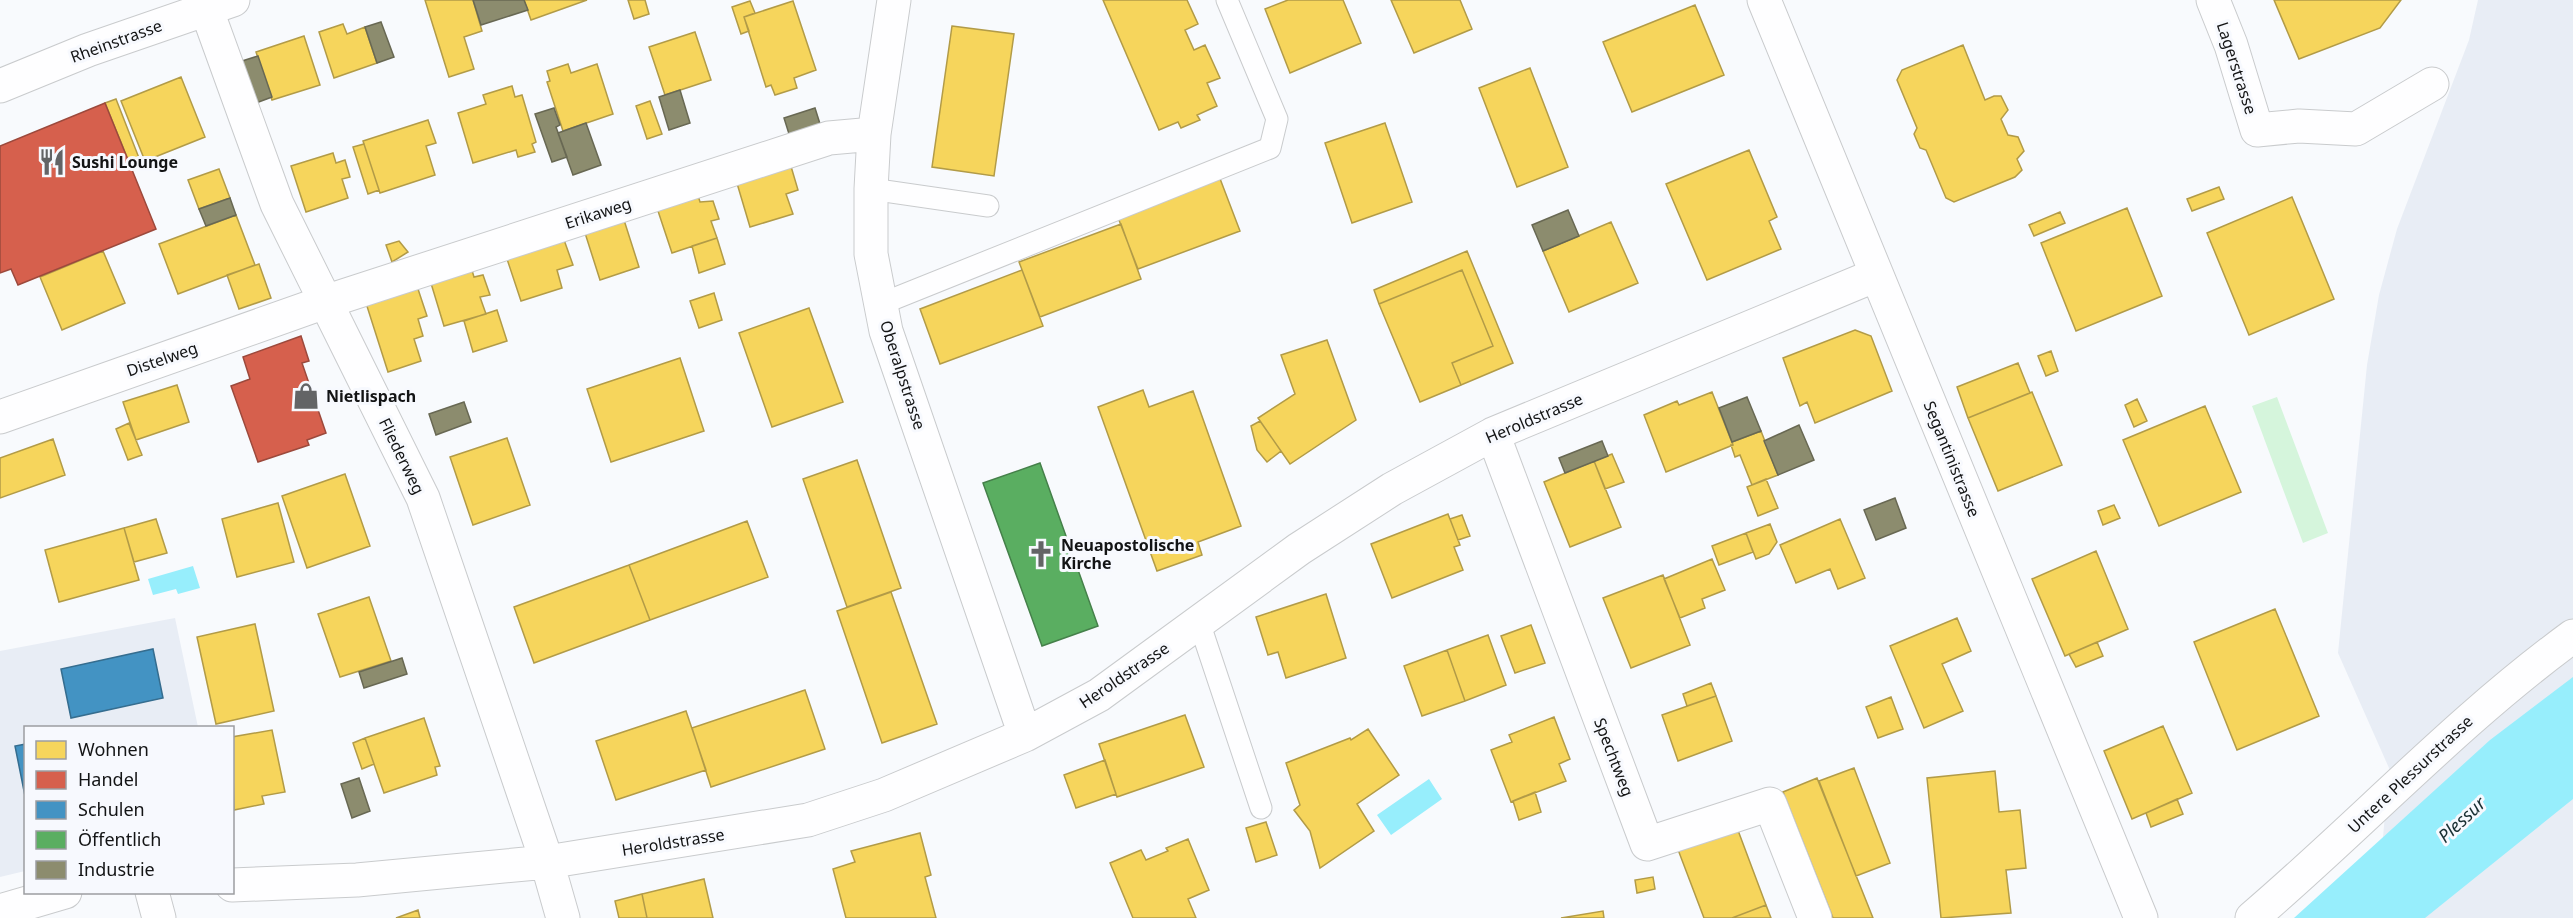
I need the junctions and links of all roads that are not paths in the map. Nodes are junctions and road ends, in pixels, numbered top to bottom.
1 (894, 0) edge
2 (1227, 0) edge
3 (1764, 0) edge
4 (2213, 0) edge
5 (219, 4) edge
6 (2432, 84) dead end
7 (0, 86) edge
8 (874, 134) junction
9 (871, 189) junction
10 (988, 206) dead end
11 (1876, 275) junction
12 (325, 302) junction
13 (881, 304) junction
14 (0, 417) edge
15 (1493, 434) junction
16 (1199, 622) junction
17 (2573, 636) edge
18 (1025, 735) junction
19 (1261, 808) dead end
20 (547, 862) junction
21 (234, 885) edge
22 (58, 894) edge
23 (153, 894) edge
24 (0, 911) edge
25 (159, 918) edge
26 (563, 918) edge
27 (1815, 918) edge
28 (2141, 918) edge
29 (2252, 918) edge

1 - 8 street, Oberalpstrasse
2 - 13 lane
3 - 11 street, Segantinistrasse
4 - 6 street, Lagerstrasse
5 - 7 street, Rheinstrasse
5 - 12 street, Fliederweg
8 - 9 street, Oberalpstrasse
8 - 12 street, Erikaweg
9 - 10 lane
9 - 13 street, Oberalpstrasse
11 - 15 street, Heroldstrasse
11 - 28 street, Segantinistrasse
12 - 14 street, Distelweg
12 - 20 street, Fliederweg
13 - 18 street, Oberalpstrasse
15 - 16 street, Heroldstrasse
15 - 27 street, Spechtweg
16 - 18 street, Heroldstrasse
16 - 19 lane
17 - 29 street, Untere Plessurstrasse
18 - 20 street, Heroldstrasse
20 - 21 street, Heroldstrasse
20 - 26 street, Fliederweg
22 - 24 street
23 - 25 street

